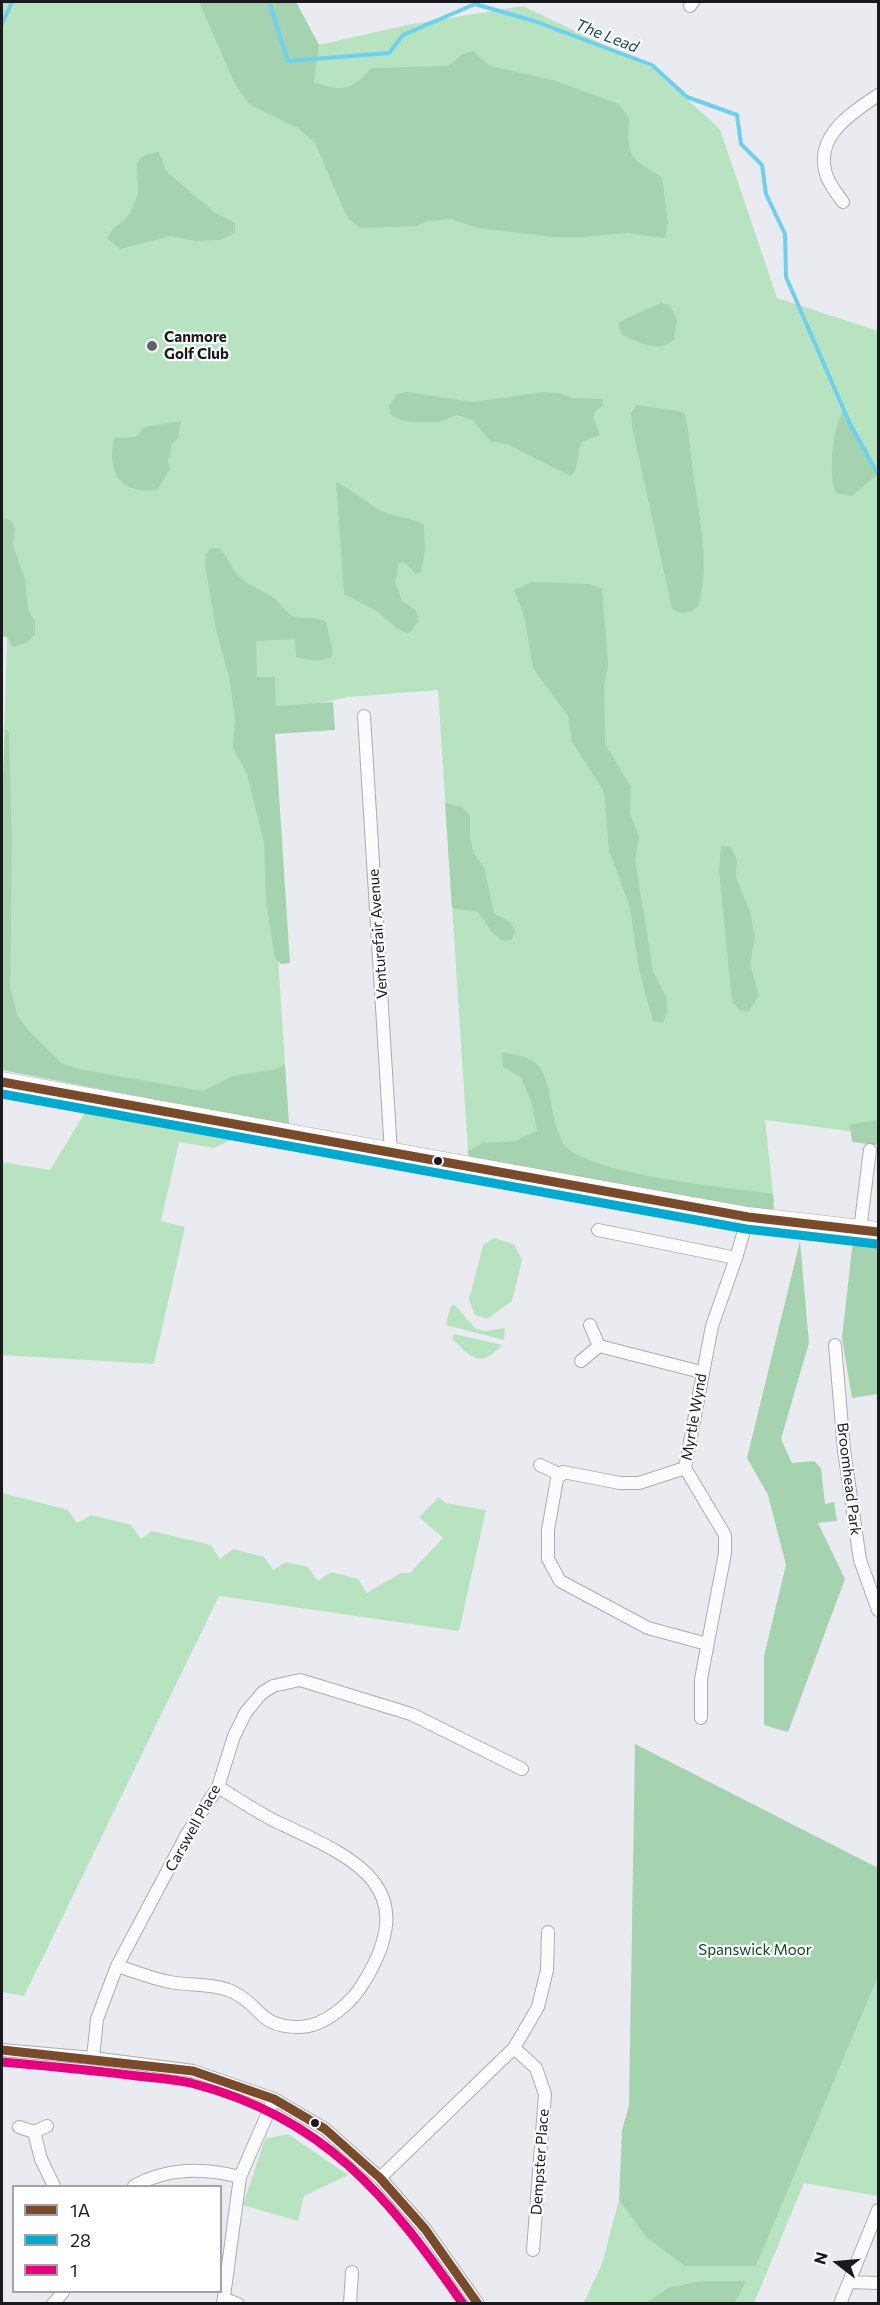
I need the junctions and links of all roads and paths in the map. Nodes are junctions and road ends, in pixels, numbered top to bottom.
1 (879, 95) edge
2 (843, 202) dead end
3 (364, 716) dead end
4 (2, 1082) edge
5 (870, 1150) dead end
6 (391, 1153) junction
7 (748, 1217) junction
8 (598, 1230) dead end
9 (869, 1231) edge
10 (736, 1258) junction
11 (590, 1325) dead end
12 (835, 1345) dead end
13 (599, 1346) junction
14 (581, 1361) dead end
15 (701, 1372) junction
16 (540, 1465) dead end
17 (684, 1468) junction
18 (561, 1475) junction
19 (879, 1610) edge
20 (707, 1644) junction
21 (701, 1718) dead end
22 (522, 1769) dead end
23 (218, 1787) junction
24 (548, 1932) dead end
25 (117, 1966) junction
26 (514, 2048) junction
27 (2, 2050) edge
28 (93, 2058) junction
29 (274, 2099) junction
30 (47, 2126) dead end
31 (19, 2127) dead end
32 (34, 2132) junction
33 (240, 2177) junction
34 (380, 2178) junction
35 (53, 2185) edge
36 (137, 2185) edge
37 (879, 2210) edge
38 (534, 2250) dead end
39 (352, 2272) dead end
40 (849, 2282) junction
41 (879, 2283) edge
42 (224, 2301) edge
43 (238, 2304) edge
44 (350, 2304) edge
45 (478, 2304) edge
46 (840, 2304) edge

1 - 2 street
3 - 6 street, Venturefair Avenue
4 - 6 main road
5 - 9 street
6 - 7 main road
7 - 9 main road
7 - 10 street, Myrtle Wynd
8 - 10 street
10 - 15 street, Myrtle Wynd
11 - 13 street
12 - 19 street, Broomhead Park
13 - 14 street
13 - 15 street
15 - 17 street, Myrtle Wynd
16 - 18 street
17 - 18 street
17 - 20 street, Myrtle Wynd
18 - 20 street
20 - 21 street, Myrtle Wynd
22 - 23 street, Carswell Place
23 - 25 street, Carswell Place
23 - 25 street
24 - 26 street
25 - 28 street, Carswell Place
26 - 34 street
26 - 38 street, Dempster Place
27 - 28 street
28 - 29 street
29 - 33 street
29 - 34 street
30 - 32 street
31 - 32 street
32 - 35 street
33 - 36 street
33 - 42 street
34 - 45 street
37 - 40 street
39 - 44 street
40 - 41 street
40 - 46 street
42 - 43 street

